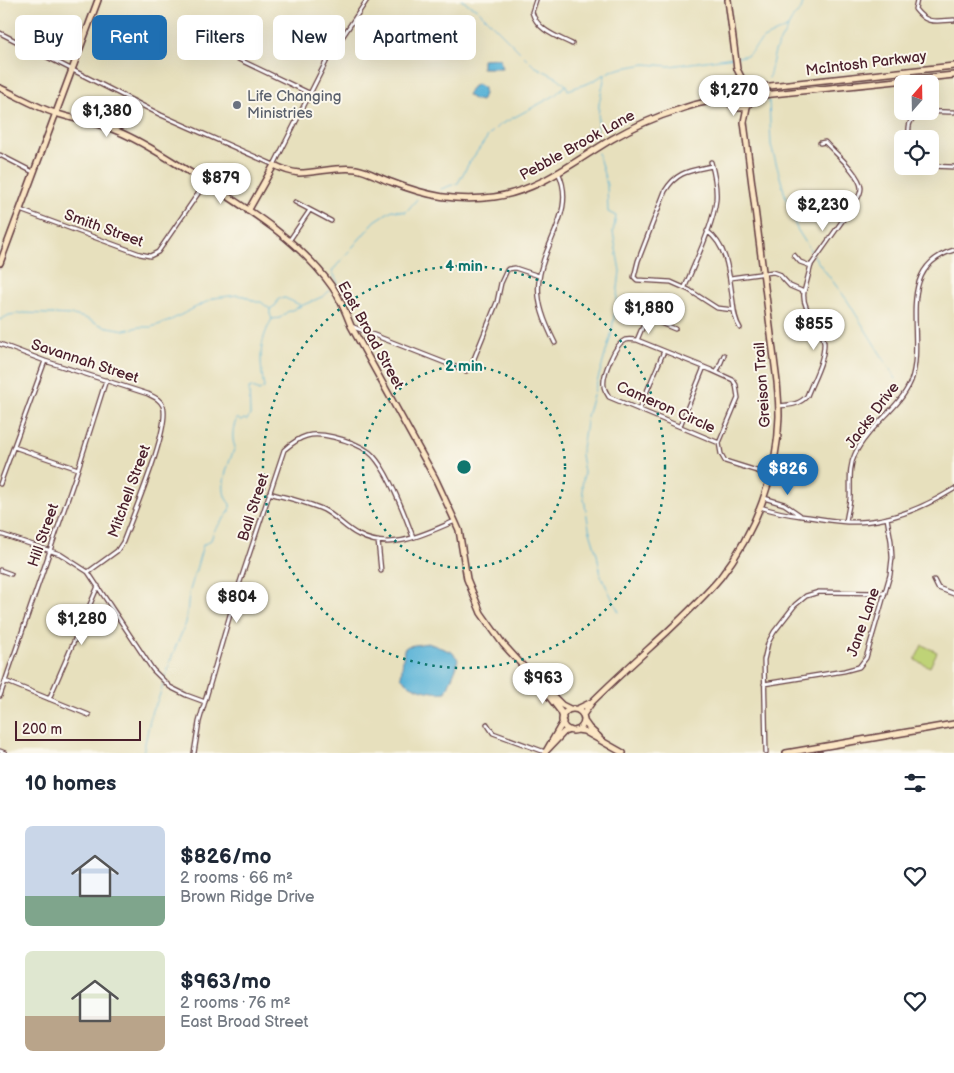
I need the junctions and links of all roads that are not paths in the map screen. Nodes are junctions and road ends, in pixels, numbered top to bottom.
1 (98, 0) edge
2 (367, 0) edge
3 (536, 0) edge
4 (728, 0) edge
5 (917, 0) edge
6 (954, 20) edge
7 (0, 33) edge
8 (572, 44) dead end
9 (240, 60) edge
10 (954, 66) edge
11 (71, 69) junction
12 (737, 69) junction
13 (954, 75) edge
14 (744, 83) junction
15 (734, 84) junction
16 (0, 88) edge
17 (751, 88) junction
18 (728, 91) junction
19 (309, 93) junction
20 (753, 96) junction
21 (716, 100) junction
22 (729, 102) junction
23 (747, 107) junction
24 (737, 108) junction
25 (954, 112) edge
26 (55, 113) junction
27 (744, 122) junction
28 (910, 130) edge
29 (820, 144) dead end
30 (0, 155) edge
31 (274, 165) junction
32 (939, 166) edge
33 (954, 167) edge
34 (33, 172) junction
35 (558, 172) junction
36 (206, 182) junction
37 (295, 202) dead end
38 (20, 210) junction
39 (310, 210) junction
40 (248, 211) junction
41 (331, 221) dead end
42 (707, 231) junction
43 (289, 241) junction
44 (954, 250) edge
45 (794, 255) dead end
46 (0, 263) edge
47 (811, 266) junction
48 (764, 273) junction
49 (539, 276) junction
50 (730, 278) junction
51 (684, 287) junction
52 (804, 292) junction
53 (734, 310) junction
54 (351, 326) junction
55 (740, 328) dead end
56 (675, 329) dead end
57 (637, 340) junction
58 (555, 343) dead end
59 (0, 344) edge
60 (664, 351) junction
61 (724, 355) dead end
62 (46, 361) junction
63 (704, 367) junction
64 (717, 372) junction
65 (106, 380) junction
66 (161, 402) joint
67 (778, 406) junction
68 (639, 410) junction
69 (680, 426) junction
70 (719, 443) junction
71 (14, 447) junction
72 (78, 469) junction
73 (770, 475) junction
74 (0, 484) edge
75 (954, 489) edge
76 (269, 493) junction
77 (764, 498) junction
78 (760, 507) junction
79 (801, 516) junction
80 (887, 518) junction
81 (456, 521) junction
82 (846, 522) junction
83 (0, 534) edge
84 (413, 537) junction
85 (378, 541) junction
86 (49, 551) junction
87 (0, 570) edge
88 (381, 571) dead end
89 (88, 572) junction
90 (11, 574) dead end
91 (934, 580) dead end
92 (98, 586) junction
93 (885, 593) junction
94 (954, 594) edge
95 (5, 681) junction
96 (764, 684) junction
97 (541, 686) junction
98 (0, 696) edge
99 (49, 699) junction
100 (205, 702) junction
101 (592, 702) junction
102 (571, 709) junction
103 (577, 709) junction
104 (89, 715) dead end
105 (584, 718) junction
106 (563, 720) junction
107 (487, 724) dead end
108 (954, 724) edge
109 (573, 730) junction
110 (609, 745) junction
111 (0, 751) edge
112 (808, 751) edge
113 (5, 753) edge
114 (194, 753) edge
115 (545, 753) edge
116 (623, 753) edge
117 (766, 753) edge
118 (786, 753) edge

1 - 11 street
2 - 19 street
3 - 8 street
4 - 12 street
5 - 6 street
7 - 11 street
9 - 19 street
10 - 17 street, McIntosh Parkway
11 - 26 street
11 - 31 street
12 - 14 street
12 - 15 street
13 - 20 street, McIntosh Parkway
14 - 15 street
14 - 17 street
15 - 18 street
16 - 26 street, East Broad Street
17 - 20 street
18 - 21 street, Pebble Brook Lane
18 - 22 street
19 - 31 street
20 - 23 street
21 - 22 street, Pebble Brook Lane
21 - 35 street, Pebble Brook Lane
22 - 24 street
23 - 24 street
23 - 27 street, Greison Trail
24 - 27 street, Greison Trail
25 - 28 street
26 - 34 street
26 - 36 street, East Broad Street
27 - 48 street, Greison Trail
29 - 47 street
30 - 34 street
31 - 35 street, Pebble Brook Lane
31 - 40 street
32 - 33 street
34 - 38 street
35 - 49 street
36 - 38 street, Smith Street
36 - 40 street, East Broad Street
37 - 39 street
38 - 46 street
39 - 41 street
39 - 43 street
40 - 43 street, East Broad Street
42 - 50 street
42 - 51 street
42 - 51 street
43 - 54 street, East Broad Street
44 - 82 street, Jacks Drive
45 - 47 street
47 - 52 street
48 - 50 street
48 - 52 street
48 - 67 street, Greison Trail
49 - 54 street
49 - 58 street
50 - 53 street
51 - 53 street
52 - 67 street
53 - 55 street
54 - 81 street, East Broad Street
56 - 57 street
57 - 60 street, Cameron Circle
57 - 68 street, Cameron Circle
59 - 62 street, Savannah Street
60 - 63 street, Cameron Circle
60 - 68 street
61 - 64 street
62 - 65 street, Savannah Street
62 - 71 street
63 - 64 street, Cameron Circle
63 - 69 street
64 - 70 street, Cameron Circle
65 - 66 street, Savannah Street
65 - 72 street, Hill Street
66 - 89 street, Mitchell Street
67 - 73 street, Greison Trail
68 - 69 street, Cameron Circle
69 - 70 street, Cameron Circle
70 - 73 street, Cameron Circle
71 - 72 street
71 - 74 street
72 - 86 street, Hill Street
73 - 77 street, Greison Trail
75 - 80 street
76 - 84 street, Ball Street
76 - 85 street
76 - 100 street, Ball Street
77 - 78 street, Greison Trail
77 - 79 street
78 - 79 street
78 - 101 street, Greison Trail
79 - 82 street
80 - 82 street
80 - 93 street, Jane Lane
81 - 84 street
81 - 97 street, East Broad Street
83 - 86 street
84 - 85 street
85 - 88 street
86 - 89 street
86 - 95 street, Hill Street
87 - 90 street
89 - 92 street
91 - 94 street
92 - 99 street
92 - 100 street
93 - 96 street, Jane Lane
93 - 96 street
95 - 98 street, Hill Street
95 - 99 street
96 - 117 street
97 - 102 street, East Broad Street
97 - 106 street, East Broad Street
99 - 104 street
100 - 114 street, Ball Street
101 - 103 street, Greison Trail
101 - 105 street, Greison Trail
102 - 103 street
102 - 106 street
103 - 105 street
105 - 109 street
105 - 110 street
106 - 109 street, East Broad Street
106 - 115 street
107 - 115 street
108 - 112 street
109 - 110 street
109 - 115 street
110 - 116 street
111 - 113 street
112 - 118 street

